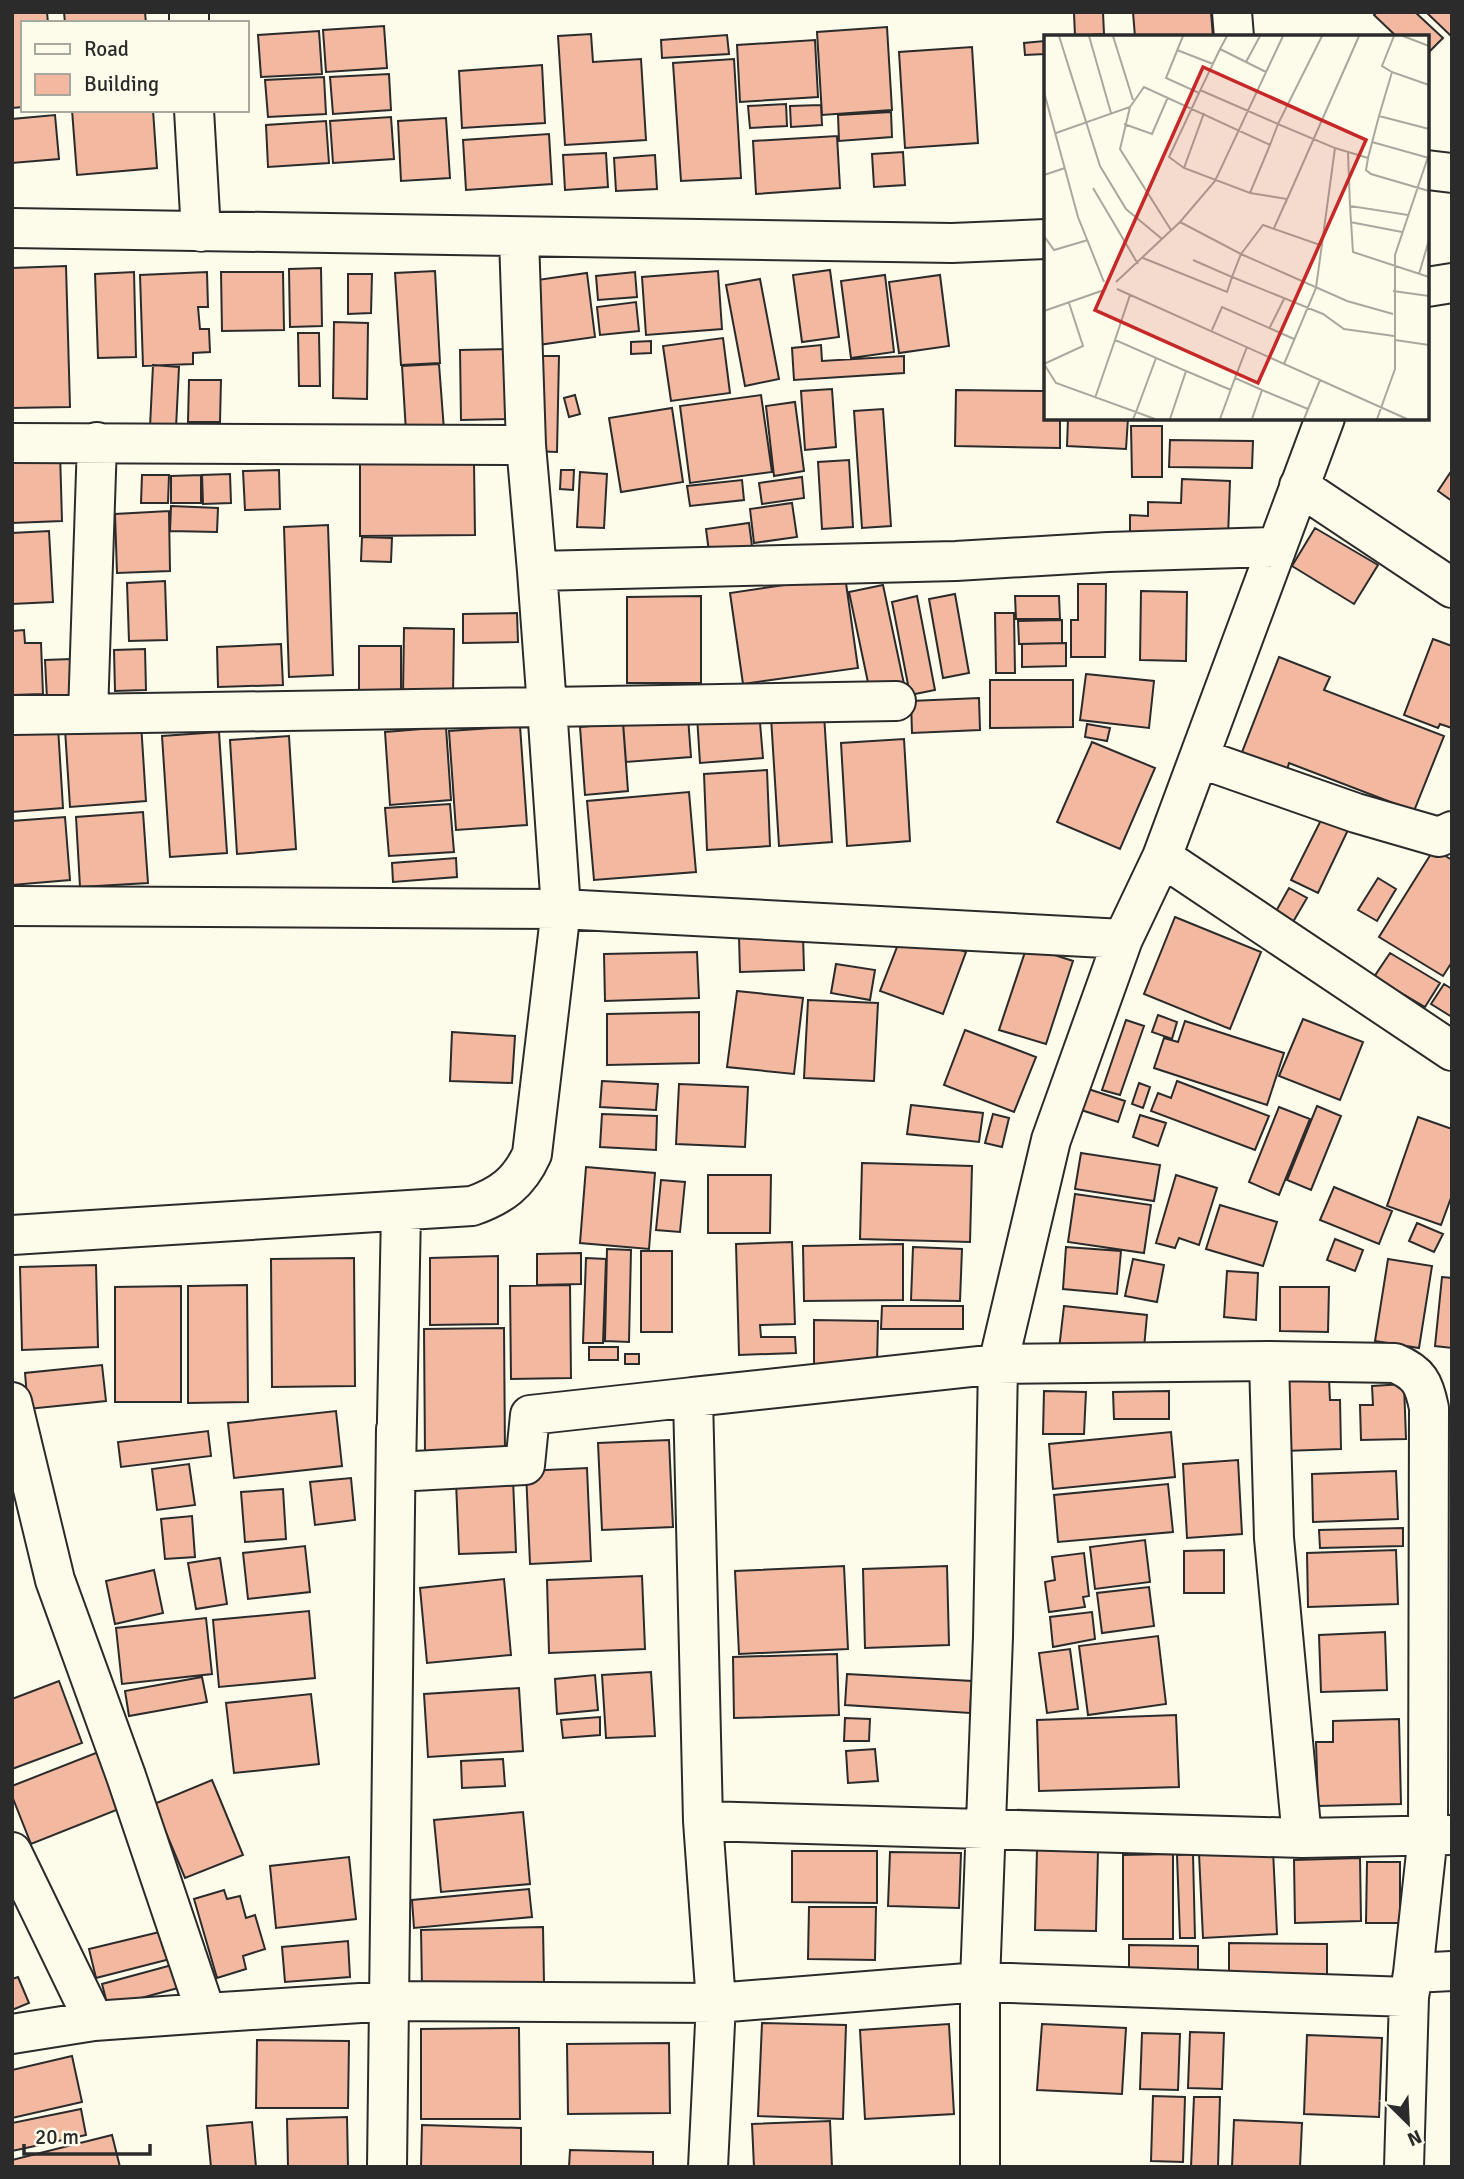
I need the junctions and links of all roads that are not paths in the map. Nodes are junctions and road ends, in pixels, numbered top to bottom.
1 (1232, 12) edge
2 (1234, 35) edge
3 (194, 112) edge
4 (1429, 170) edge
5 (1452, 173) edge
6 (12, 228) edge
7 (201, 232) junction
8 (519, 238) junction
9 (1044, 239) edge
10 (1452, 283) edge
11 (1429, 287) edge
12 (1324, 420) edge
13 (97, 442) junction
14 (12, 443) edge
15 (526, 445) junction
16 (1298, 486) junction
17 (1275, 547) junction
18 (537, 571) junction
19 (1452, 588) edge
20 (896, 701) dead end
21 (547, 707) junction
22 (88, 714) junction
23 (12, 715) edge
24 (1199, 758) junction
25 (1452, 831) edge
26 (1162, 857) junction
27 (12, 906) edge
28 (561, 909) junction
29 (1124, 939) junction
30 (1452, 1051) edge
31 (401, 1211) junction
32 (12, 1235) edge
33 (1269, 1361) junction
34 (998, 1364) junction
35 (693, 1396) junction
36 (12, 1402) edge
37 (396, 1430) junction
38 (703, 1821) junction
39 (987, 1831) junction
40 (1440, 1835) edge
41 (1302, 1838) junction
42 (12, 1852) edge
43 (1452, 1971) edge
44 (980, 1982) junction
45 (1411, 1985) junction
46 (391, 2001) junction
47 (716, 2003) junction
48 (206, 2013) junction
49 (94, 2021) junction
50 (12, 2034) edge
51 (387, 2167) edge
52 (708, 2167) edge
53 (980, 2167) edge
54 (1404, 2167) edge

1 - 2 street
3 - 7 street
4 - 5 street
6 - 7 street
7 - 8 street
8 - 9 street
8 - 15 street
10 - 11 street
12 - 16 street
13 - 14 street
13 - 15 street
13 - 22 street
15 - 18 street
16 - 17 street
16 - 19 street
17 - 18 street
17 - 24 street
18 - 21 street
20 - 21 street
21 - 22 street
21 - 28 street
22 - 23 street
24 - 25 street
24 - 26 street
26 - 29 street
26 - 30 street
27 - 28 street
28 - 29 street
28 - 31 street
29 - 34 street
31 - 32 street
31 - 37 street
33 - 34 street
33 - 40 street
33 - 41 street
34 - 35 street
34 - 39 street
35 - 37 street
35 - 38 street
36 - 48 street
37 - 46 street
38 - 39 street
38 - 47 street
39 - 41 street
39 - 44 street
40 - 41 street
40 - 45 street
42 - 49 street
43 - 45 street
44 - 45 street
44 - 47 street
44 - 53 street
45 - 54 street
46 - 47 street
46 - 48 street
46 - 51 street
47 - 52 street
48 - 49 street
49 - 50 street

